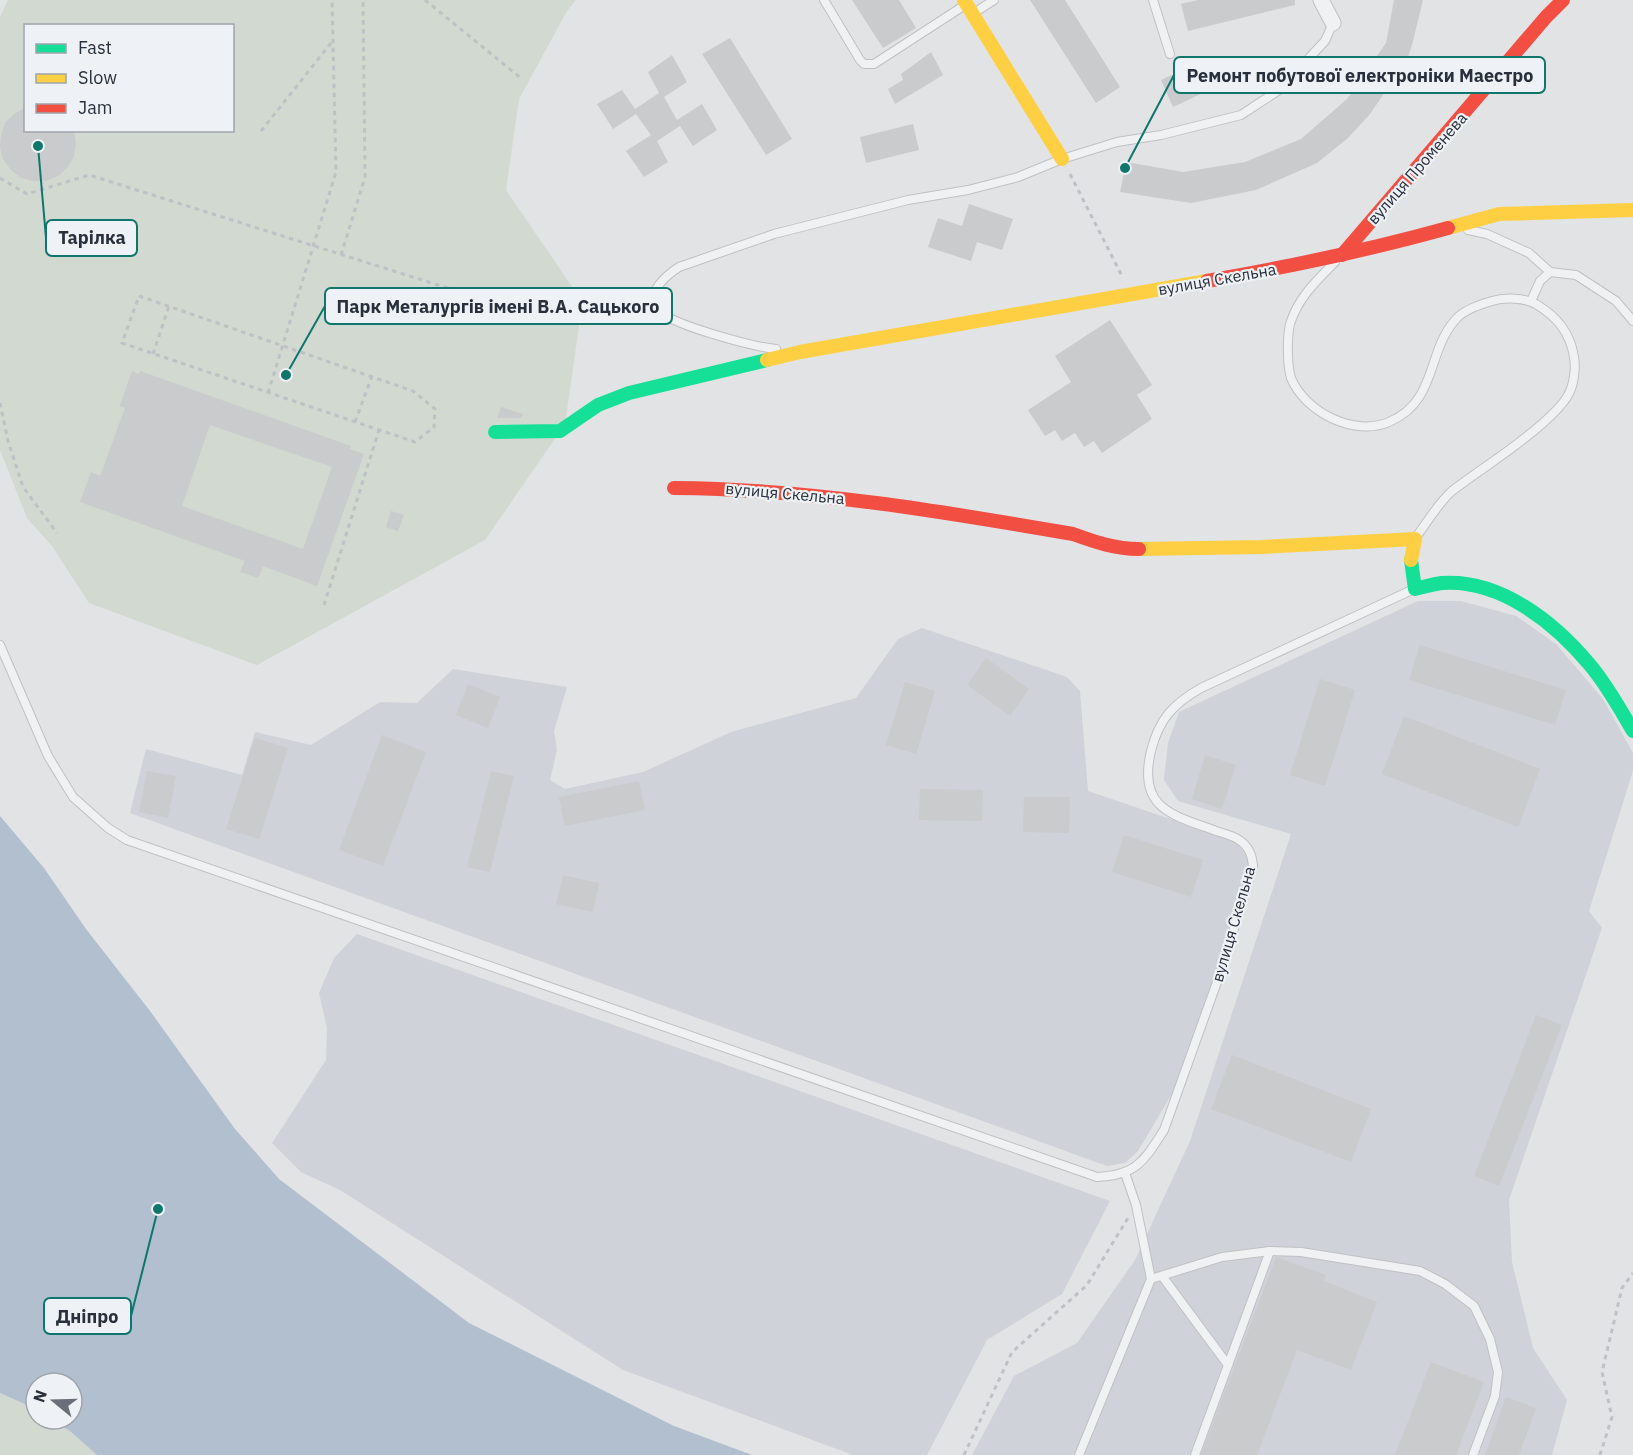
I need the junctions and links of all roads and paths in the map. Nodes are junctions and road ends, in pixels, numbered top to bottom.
1 (332, 0) edge
2 (363, 0) edge
3 (425, 0) edge
4 (824, 0) edge
5 (994, 0) edge
6 (1153, 0) edge
7 (1321, 0) edge
8 (1563, 0) edge
9 (968, 6) edge
10 (1333, 23) joint
11 (332, 42) junction
12 (1170, 54) dead end
13 (522, 79) dead end
14 (261, 131) dead end
15 (1062, 159) junction
16 (0, 178) edge
17 (1633, 210) edge
18 (1450, 227) junction
19 (314, 246) junction
20 (341, 255) junction
21 (1342, 255) junction
22 (1550, 272) junction
23 (1131, 294) junction
24 (1531, 301) junction
25 (169, 306) junction
26 (543, 318) dead end
27 (1633, 321) edge
28 (283, 345) junction
29 (800, 352) junction
30 (153, 354) junction
31 (372, 376) junction
32 (268, 393) junction
33 (0, 403) edge
34 (356, 422) junction
35 (379, 430) junction
36 (495, 432) dead end
37 (674, 488) dead end
38 (57, 533) dead end
39 (1415, 539) junction
40 (1415, 589) junction
41 (324, 605) dead end
42 (0, 645) edge
43 (1633, 731) edge
44 (1125, 1173) junction
45 (1136, 1205) junction
46 (1270, 1251) junction
47 (1633, 1273) edge
48 (1162, 1276) junction
49 (1151, 1279) junction
50 (1228, 1365) junction
51 (964, 1455) edge
52 (1079, 1455) edge
53 (1195, 1455) edge
54 (1473, 1455) edge
55 (1600, 1455) edge

1 - 11 path
2 - 20 path
3 - 13 path
4 - 9 lane
5 - 9 lane
6 - 12 lane
7 - 10 street
8 - 21 street, вулиця Променева
9 - 15 street
10 - 15 lane
11 - 14 path
11 - 19 path
15 - 23 path
15 - 29 lane
16 - 19 path
17 - 18 street, вулиця Скельна
18 - 21 street, вулиця Скельна
18 - 22 lane
19 - 20 path
19 - 28 path
20 - 26 path
21 - 23 street, вулиця Скельна
21 - 24 lane
22 - 24 lane
22 - 27 lane
23 - 29 street, вулиця Скельна
24 - 39 lane
25 - 28 path
25 - 30 path
25 - 30 path
28 - 31 path
28 - 32 path
29 - 36 street, вулиця Скельна
30 - 32 path
31 - 34 path
31 - 35 path
32 - 34 path
33 - 38 path
34 - 35 path
35 - 41 path
37 - 39 street, вулиця Скельна
39 - 40 street
40 - 43 street, вулиця Скельна
40 - 44 lane, вулиця Скельна
42 - 44 lane
44 - 45 lane
45 - 49 lane
45 - 51 path
46 - 48 lane
46 - 50 lane
46 - 54 lane
47 - 55 path
48 - 49 lane
48 - 50 lane
49 - 52 lane
50 - 53 lane

